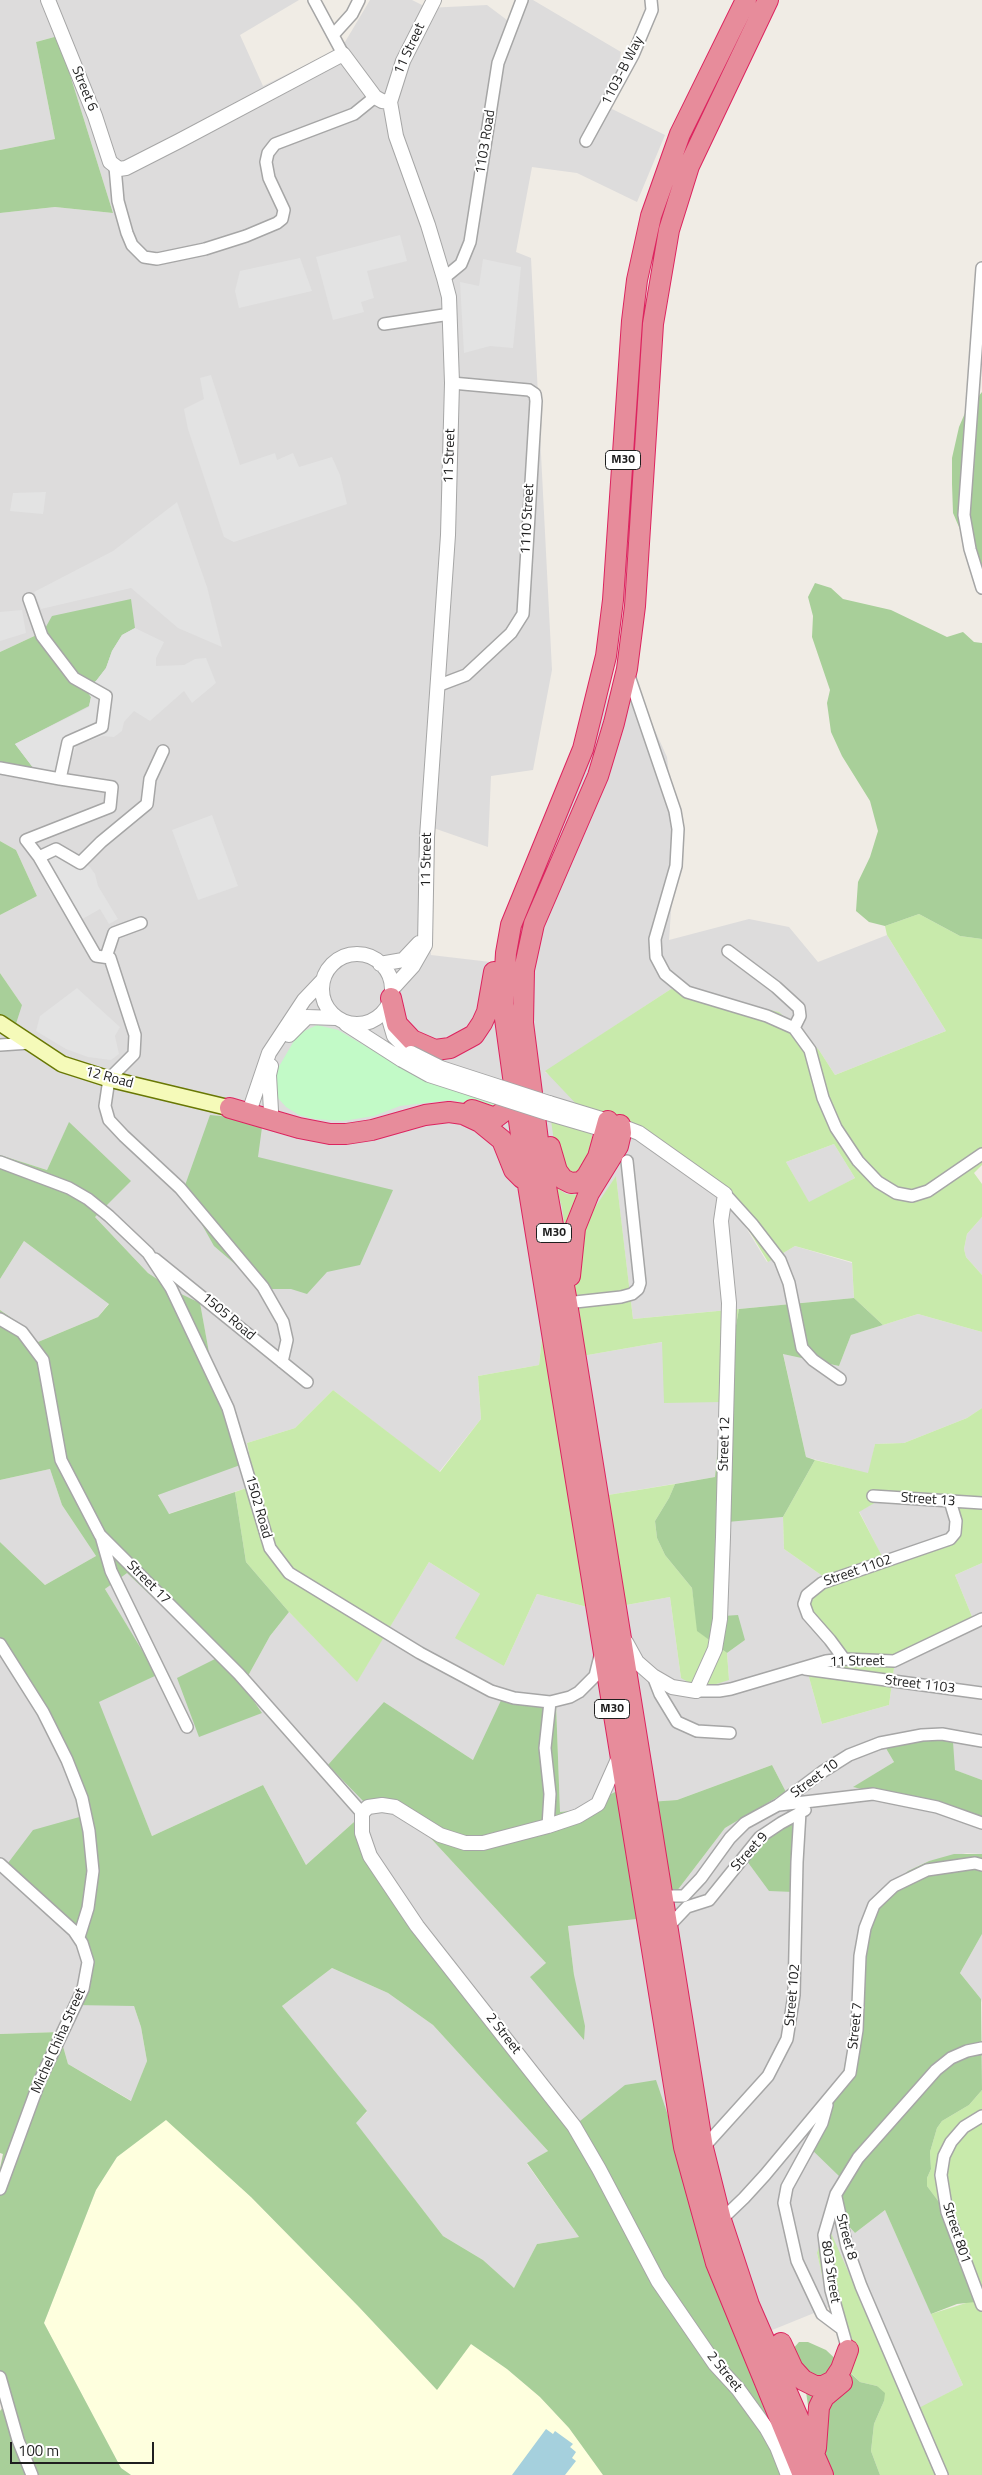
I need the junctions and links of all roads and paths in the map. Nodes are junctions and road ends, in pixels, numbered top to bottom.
1 (48, 0) edge
2 (314, 0) edge
3 (359, 0) edge
4 (434, 0) edge
5 (522, 0) edge
6 (652, 0) edge
7 (746, 0) edge
8 (768, 0) edge
9 (333, 35) junction
10 (343, 54) junction
11 (375, 97) junction
12 (390, 102) junction
13 (586, 141) dead end
14 (120, 167) junction
15 (982, 268) edge
16 (444, 278) junction
17 (450, 314) junction
18 (384, 324) dead end
19 (452, 383) junction
20 (982, 588) edge
21 (28, 599) dead end
22 (627, 669) junction
23 (437, 686) junction
24 (163, 751) dead end
25 (0, 768) edge
26 (60, 779) junction
27 (39, 857) junction
28 (142, 923) dead end
29 (511, 925) junction
30 (427, 929) junction
31 (728, 951) dead end
32 (106, 957) junction
33 (380, 964) junction
34 (323, 980) junction
35 (391, 996) junction
36 (338, 1019) junction
37 (0, 1023) edge
38 (794, 1028) junction
39 (30, 1043) junction
40 (0, 1045) edge
41 (406, 1057) junction
42 (528, 1062) junction
43 (109, 1079) junction
44 (515, 1096) junction
45 (230, 1108) joint
46 (249, 1111) junction
47 (270, 1115) junction
48 (614, 1128) junction
49 (982, 1154) edge
50 (0, 1162) edge
51 (627, 1162) dead end
52 (527, 1179) junction
53 (725, 1194) junction
54 (148, 1253) junction
55 (566, 1300) junction
56 (0, 1319) edge
57 (282, 1362) junction
58 (840, 1379) dead end
59 (307, 1382) dead end
60 (874, 1496) dead end
61 (950, 1501) junction
62 (982, 1503) edge
63 (100, 1535) junction
64 (982, 1619) edge
65 (620, 1625) junction
66 (0, 1644) edge
67 (603, 1644) junction
68 (844, 1659) junction
69 (799, 1668) junction
70 (654, 1676) junction
71 (696, 1691) junction
72 (982, 1693) edge
73 (550, 1702) junction
74 (187, 1727) dead end
75 (730, 1733) dead end
76 (980, 1742) edge
77 (619, 1757) junction
78 (601, 1800) junction
79 (819, 1801) junction
80 (626, 1802) junction
81 (778, 1805) junction
82 (800, 1812) junction
83 (362, 1813) junction
84 (982, 1823) edge
85 (548, 1826) junction
86 (980, 1862) edge
87 (0, 1864) edge
88 (663, 1896) junction
89 (685, 1901) junction
90 (668, 1927) junction
91 (79, 1937) junction
92 (982, 2048) edge
93 (828, 2099) junction
94 (982, 2116) edge
95 (703, 2148) junction
96 (0, 2189) edge
97 (836, 2194) junction
98 (721, 2220) junction
99 (749, 2305) junction
100 (982, 2305) edge
101 (842, 2329) junction
102 (848, 2350) junction
103 (0, 2377) edge
104 (816, 2455) junction
105 (32, 2475) edge
106 (788, 2475) edge
107 (803, 2475) edge
108 (823, 2475) edge
109 (942, 2475) edge

1 - 14 street, Street 6
2 - 9 street
3 - 9 street
4 - 12 street, 11 Street
5 - 16 street, 1103 Road
6 - 13 street, 1103-B Way
7 - 29 highway, M30
8 - 22 highway, M30
9 - 10 street
10 - 11 street
10 - 14 street
11 - 12 street
11 - 14 street
12 - 16 street, 11 Street
15 - 20 street
16 - 17 street, 11 Street
17 - 18 street
17 - 19 street, 11 Street
19 - 23 street, 11 Street
19 - 23 street, 1110 Street
21 - 26 street
22 - 38 street
22 - 42 highway, M30
23 - 30 street, 11 Street
24 - 27 street
25 - 26 street
26 - 27 street
27 - 32 street
28 - 32 street
29 - 35 highway
29 - 44 highway, M30
30 - 33 street
30 - 35 street, 11 Street
31 - 38 street
32 - 43 street
33 - 34 street
33 - 35 street
34 - 36 street
34 - 46 street
35 - 36 street
35 - 41 street
36 - 41 street
36 - 47 street
37 - 39 main road, 12 Road
38 - 49 street
39 - 40 street
39 - 43 main road, 12 Road
41 - 48 street, bridge
42 - 48 highway
42 - 55 highway, M30
43 - 45 main road, 12 Road
43 - 57 street
44 - 47 highway
44 - 52 highway, M30
45 - 46 highway
46 - 47 highway
47 - 52 highway
48 - 53 street
48 - 55 highway
50 - 54 street, 1502 Road
51 - 55 street
52 - 67 highway, M30
53 - 58 street
53 - 71 street, Street 12
54 - 57 street, 1505 Road
54 - 73 street, 1502 Road
55 - 65 highway, M30
56 - 63 street, Street 17
57 - 59 street, 1505 Road
60 - 61 street, Street 13
61 - 62 street, Street 13
61 - 68 street, Street 1102
63 - 74 street
63 - 83 street, Street 17
64 - 68 street, 11 Street
65 - 70 street
65 - 88 highway, M30
66 - 91 street
67 - 73 street, 1502 Road
67 - 77 highway, M30
68 - 69 street, 11 Street
69 - 71 street, 11 Street
69 - 72 street, Street 1103
70 - 71 street
70 - 75 street
73 - 85 street
76 - 81 street, Street 10
77 - 78 street
77 - 80 highway, M30
78 - 80 street
78 - 85 street
79 - 81 street
79 - 82 street, Street 9
79 - 84 street
80 - 107 highway, M30
81 - 89 street, Street 10
82 - 89 street, Street 9
82 - 95 street, Street 102
83 - 85 street
83 - 106 street, 2 Street
86 - 93 street, Street 7
87 - 91 street, Michel Chiha Street
88 - 89 street
88 - 90 highway, M30
89 - 90 street, Street 10
90 - 95 highway, M30
91 - 96 street, Michel Chiha Street
92 - 97 street
93 - 98 street, Street 7
93 - 101 street
94 - 100 street, Street 801
95 - 98 highway, M30
97 - 101 street, 803 Street
97 - 109 street, Street 8
98 - 99 highway, M30
99 - 102 highway
99 - 104 highway, M30
101 - 102 street, 803 Street
102 - 104 highway
103 - 105 street
104 - 108 highway, M30

